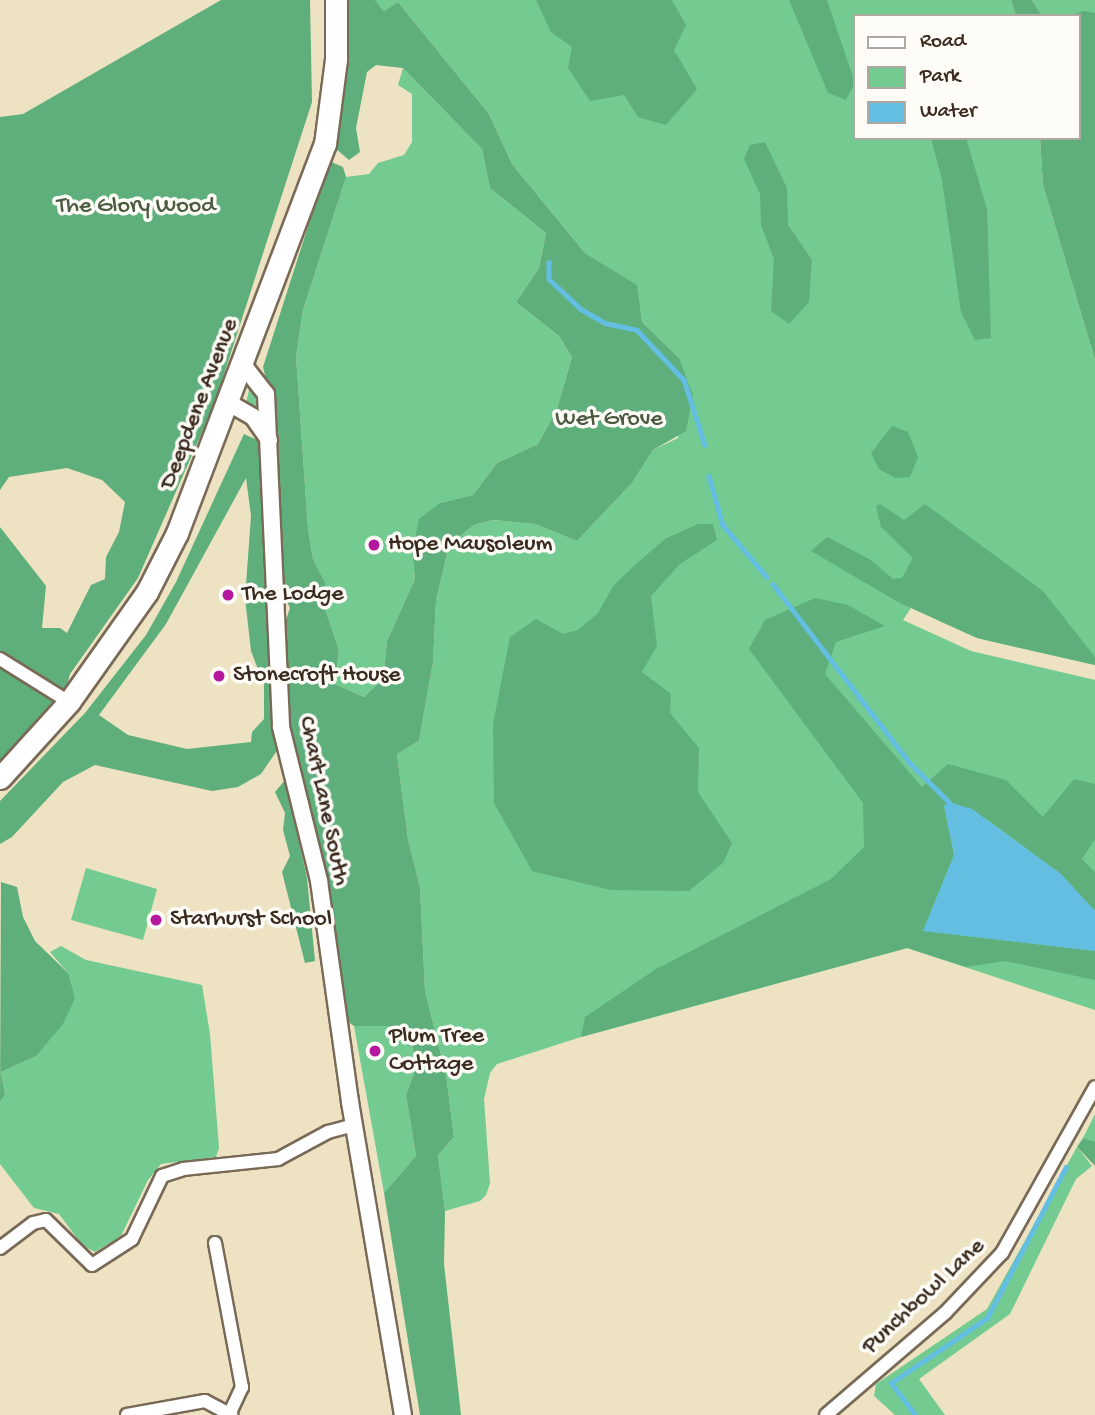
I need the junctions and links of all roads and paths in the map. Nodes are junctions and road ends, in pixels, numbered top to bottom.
1 (336, 0) edge
2 (244, 366) junction
3 (229, 403) junction
4 (270, 442) junction
5 (0, 659) edge
6 (69, 702) junction
7 (0, 778) edge
8 (1095, 1087) edge
9 (354, 1125) junction
10 (215, 1243) dead end
11 (0, 1248) edge
12 (230, 1414) edge
13 (127, 1415) edge
14 (402, 1415) edge
15 (826, 1415) edge

1 - 2 highway, Deepdene Avenue
2 - 3 highway, Deepdene Avenue
2 - 4 street, Chart Lane South
3 - 4 street
3 - 6 highway, Deepdene Avenue
4 - 9 street, Chart Lane South
5 - 6 street
6 - 7 highway, Deepdene Avenue
8 - 15 street, Punchbowl Lane
9 - 11 street
9 - 14 street, Chart Lane South
10 - 12 street
12 - 13 street

